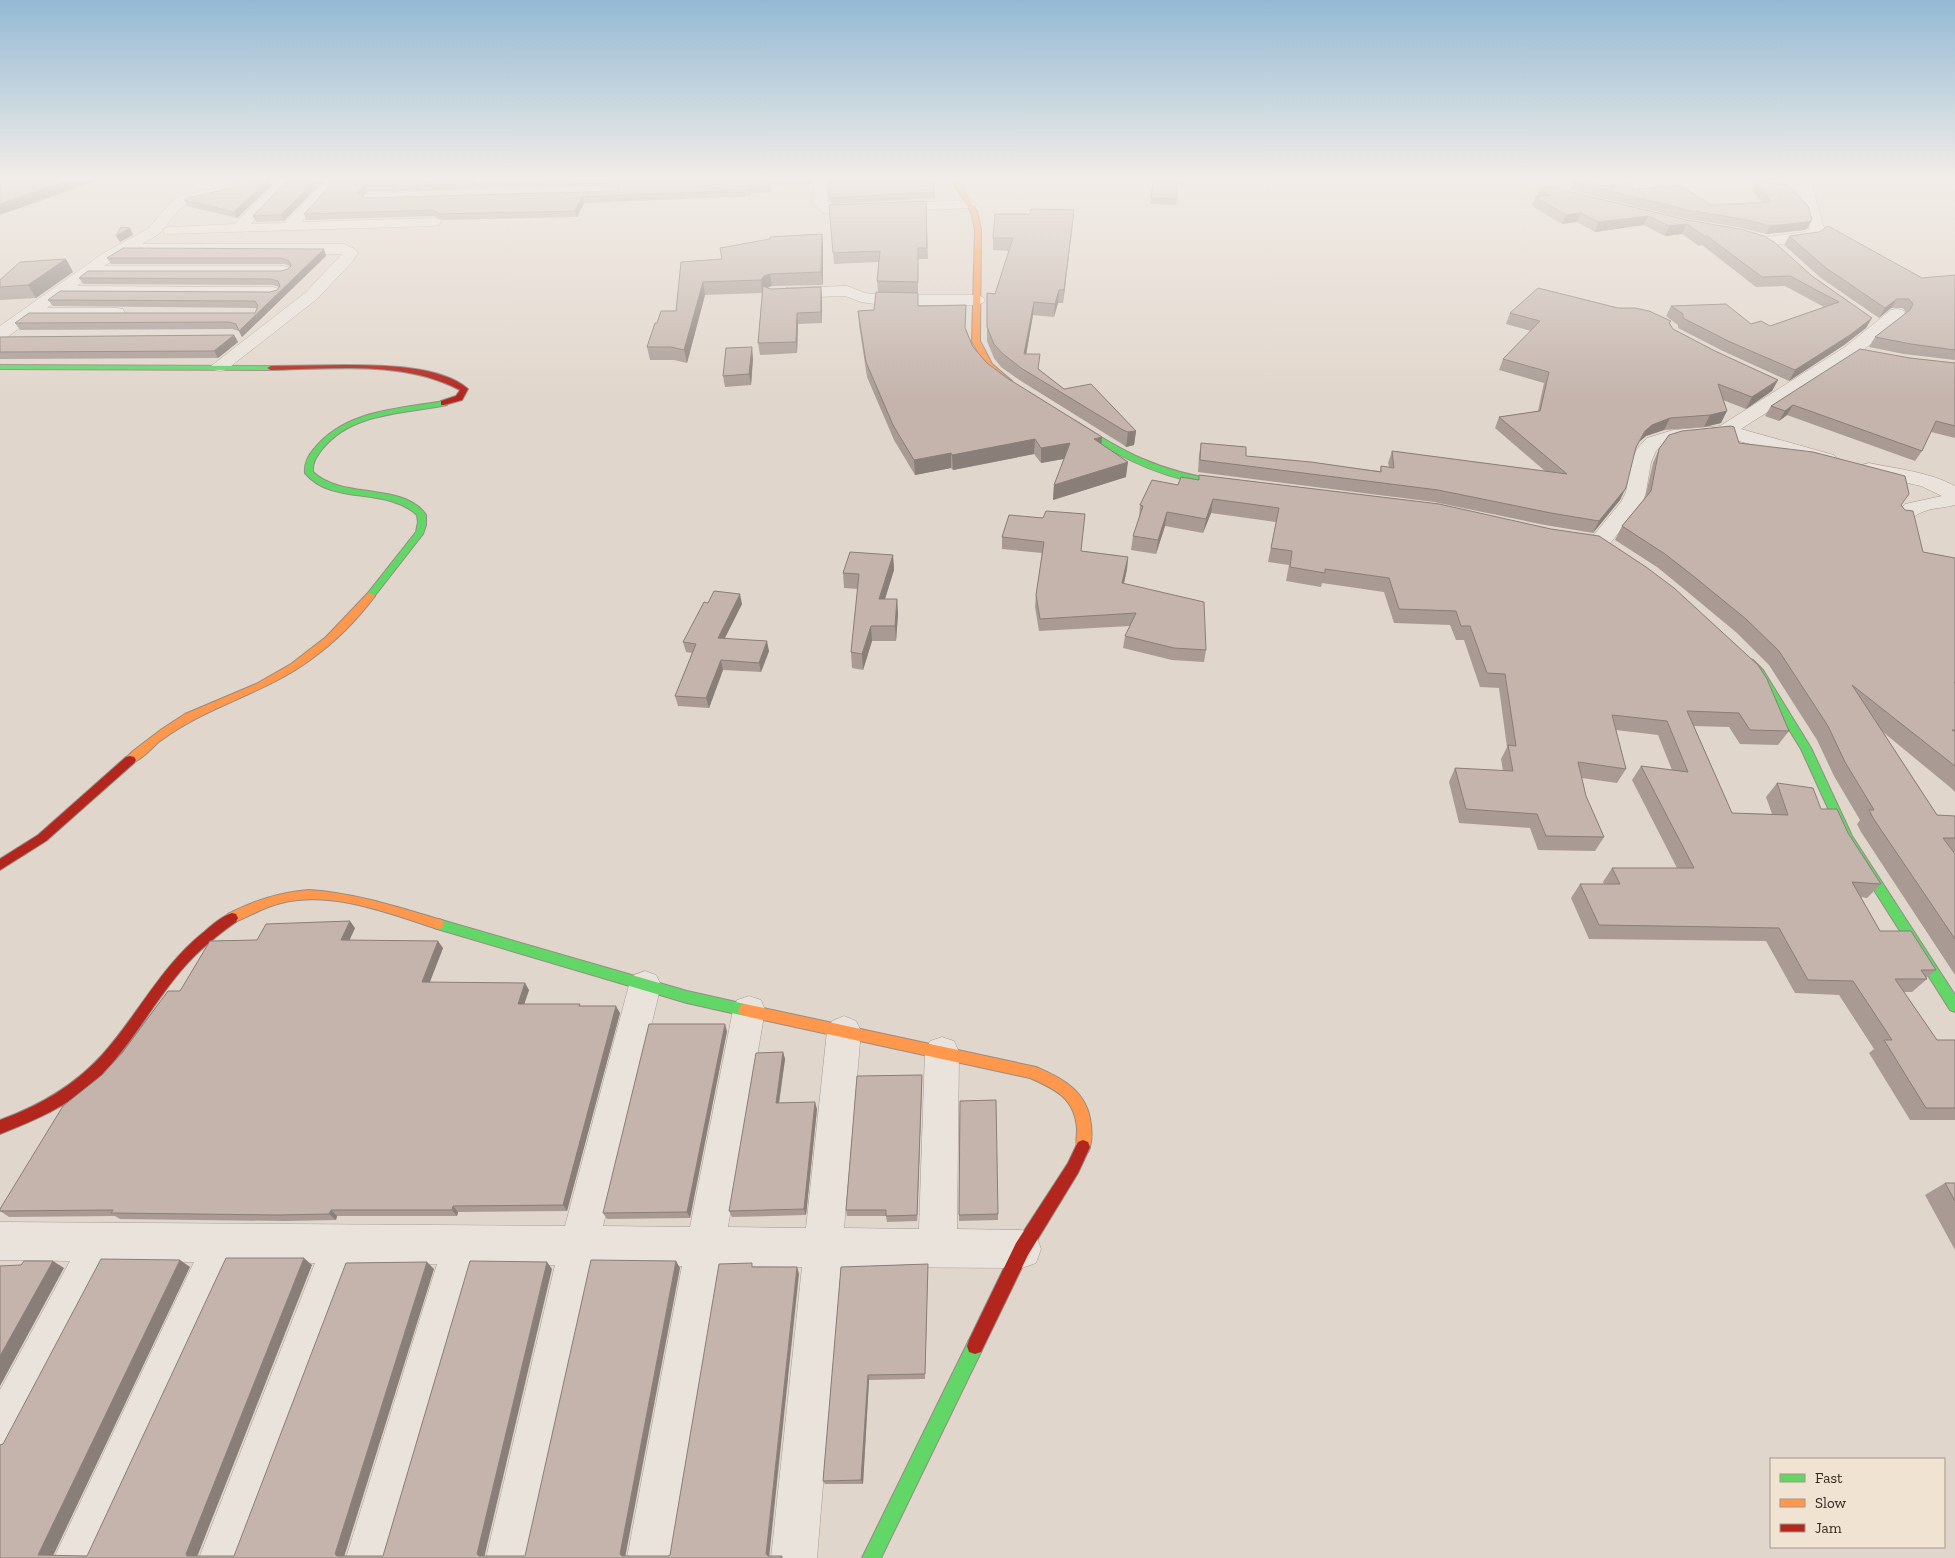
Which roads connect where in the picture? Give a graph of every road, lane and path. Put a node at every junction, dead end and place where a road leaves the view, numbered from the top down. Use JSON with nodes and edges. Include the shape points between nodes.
{"nodes":[{"id":1,"x":116,"y":252,"type":"edge"},
{"id":2,"x":349,"y":252,"type":"edge"},
{"id":3,"x":978,"y":252,"type":"edge"},
{"id":4,"x":87,"y":271,"type":"junction"},
{"id":5,"x":284,"y":271,"type":"edge"},
{"id":6,"x":60,"y":291,"type":"junction"},
{"id":7,"x":273,"y":292,"type":"edge"},
{"id":8,"x":772,"y":293,"type":"edge"},
{"id":9,"x":977,"y":300,"type":"junction"},
{"id":10,"x":29,"y":313,"type":"junction"},
{"id":11,"x":136,"y":314,"type":"edge"},
{"id":12,"x":1897,"y":314,"type":"dead end"},
{"id":13,"x":1864,"y":317,"type":"edge"},
{"id":14,"x":1880,"y":328,"type":"junction"},
{"id":15,"x":0,"y":335,"type":"edge"},
{"id":16,"x":19,"y":337,"type":"edge"},
{"id":17,"x":1851,"y":351,"type":"junction"},
{"id":18,"x":1869,"y":355,"type":"edge"},
{"id":19,"x":220,"y":366,"type":"junction"},
{"id":20,"x":0,"y":367,"type":"edge"},
{"id":21,"x":1772,"y":382,"type":"edge"},
{"id":22,"x":1790,"y":390,"type":"junction"},
{"id":23,"x":1022,"y":392,"type":"edge"},
{"id":24,"x":1064,"y":418,"type":"edge"},
{"id":25,"x":1724,"y":431,"type":"junction"},
{"id":26,"x":1233,"y":485,"type":"edge"},
{"id":27,"x":1904,"y":517,"type":"edge"},
{"id":28,"x":1599,"y":543,"type":"edge"},
{"id":29,"x":1740,"y":653,"type":"edge"},
{"id":30,"x":0,"y":864,"type":"edge"},
{"id":31,"x":645,"y":985,"type":"junction"},
{"id":32,"x":1955,"y":1006,"type":"edge"},
{"id":33,"x":749,"y":1010,"type":"junction"},
{"id":34,"x":844,"y":1031,"type":"junction"},
{"id":35,"x":942,"y":1052,"type":"junction"},
{"id":36,"x":0,"y":1127,"type":"edge"},
{"id":37,"x":0,"y":1241,"type":"edge"},
{"id":38,"x":100,"y":1242,"type":"junction"},
{"id":39,"x":223,"y":1243,"type":"junction"},
{"id":40,"x":342,"y":1243,"type":"junction"},
{"id":41,"x":462,"y":1244,"type":"junction"},
{"id":42,"x":579,"y":1245,"type":"junction"},
{"id":43,"x":705,"y":1247,"type":"junction"},
{"id":44,"x":825,"y":1247,"type":"junction"},
{"id":45,"x":938,"y":1248,"type":"junction"},
{"id":46,"x":1022,"y":1249,"type":"junction"},
{"id":47,"x":0,"y":1433,"type":"edge"},
{"id":48,"x":77,"y":1558,"type":"edge"},
{"id":49,"x":222,"y":1558,"type":"edge"},
{"id":50,"x":369,"y":1558,"type":"edge"},
{"id":51,"x":509,"y":1558,"type":"edge"},
{"id":52,"x":650,"y":1558,"type":"edge"},
{"id":53,"x":794,"y":1558,"type":"edge"},
{"id":54,"x":871,"y":1558,"type":"edge"}],
"edges":[{"from":1,"to":4,"type":"street"},
{"from":2,"to":19,"type":"street","via":[[348,258],[311,296]]},
{"from":3,"to":9,"type":"street"},
{"from":4,"to":5,"type":"street"},
{"from":4,"to":6,"type":"street"},
{"from":6,"to":7,"type":"street"},
{"from":6,"to":10,"type":"street"},
{"from":8,"to":9,"type":"street","via":[[843,291],[881,300]]},
{"from":9,"to":23,"type":"street","via":[[976,341],[984,362]]},
{"from":10,"to":11,"type":"street"},
{"from":10,"to":15,"type":"street"},
{"from":12,"to":14,"type":"street"},
{"from":13,"to":14,"type":"street"},
{"from":14,"to":17,"type":"street"},
{"from":15,"to":16,"type":"street"},
{"from":17,"to":18,"type":"street"},
{"from":17,"to":22,"type":"street"},
{"from":19,"to":20,"type":"street"},
{"from":19,"to":30,"type":"street","via":[[379,368],[441,377],[458,384],[464,389],[464,394],[452,401],[372,417],[336,430],[313,453],[307,467],[313,480],[324,486],[401,502],[415,508],[421,514],[420,532],[347,626],[327,644],[281,675],[201,711],[161,734],[31,847]]},
{"from":21,"to":22,"type":"street"},
{"from":22,"to":25,"type":"street"},
{"from":24,"to":26,"type":"street","via":[[1147,467],[1194,480]]},
{"from":25,"to":27,"type":"street","via":[[1933,484],[1955,496],[1949,501],[1912,508]]},
{"from":25,"to":28,"type":"street","via":[[1673,436],[1654,442],[1641,462],[1631,504]]},
{"from":29,"to":32,"type":"street","via":[[1759,672],[1792,723],[1847,838]]},
{"from":31,"to":33,"type":"street"},
{"from":31,"to":36,"type":"street","via":[[338,894],[292,894],[258,903],[201,940],[178,963],[93,1074],[71,1093]]},
{"from":31,"to":42,"type":"street"},
{"from":33,"to":34,"type":"street"},
{"from":33,"to":43,"type":"street"},
{"from":34,"to":35,"type":"street"},
{"from":34,"to":44,"type":"street"},
{"from":35,"to":45,"type":"street"},
{"from":35,"to":46,"type":"street","via":[[1030,1072],[1057,1082],[1076,1098],[1085,1122],[1083,1146],[1073,1168]]},
{"from":37,"to":38,"type":"street"},
{"from":38,"to":39,"type":"street"},
{"from":38,"to":47,"type":"street"},
{"from":39,"to":40,"type":"street"},
{"from":39,"to":48,"type":"street"},
{"from":40,"to":41,"type":"street"},
{"from":40,"to":49,"type":"street"},
{"from":41,"to":42,"type":"street"},
{"from":41,"to":50,"type":"street"},
{"from":42,"to":43,"type":"street"},
{"from":42,"to":51,"type":"street"},
{"from":43,"to":44,"type":"street"},
{"from":43,"to":52,"type":"street"},
{"from":44,"to":45,"type":"street"},
{"from":44,"to":53,"type":"street"},
{"from":45,"to":46,"type":"street"},
{"from":46,"to":54,"type":"street"}]}
